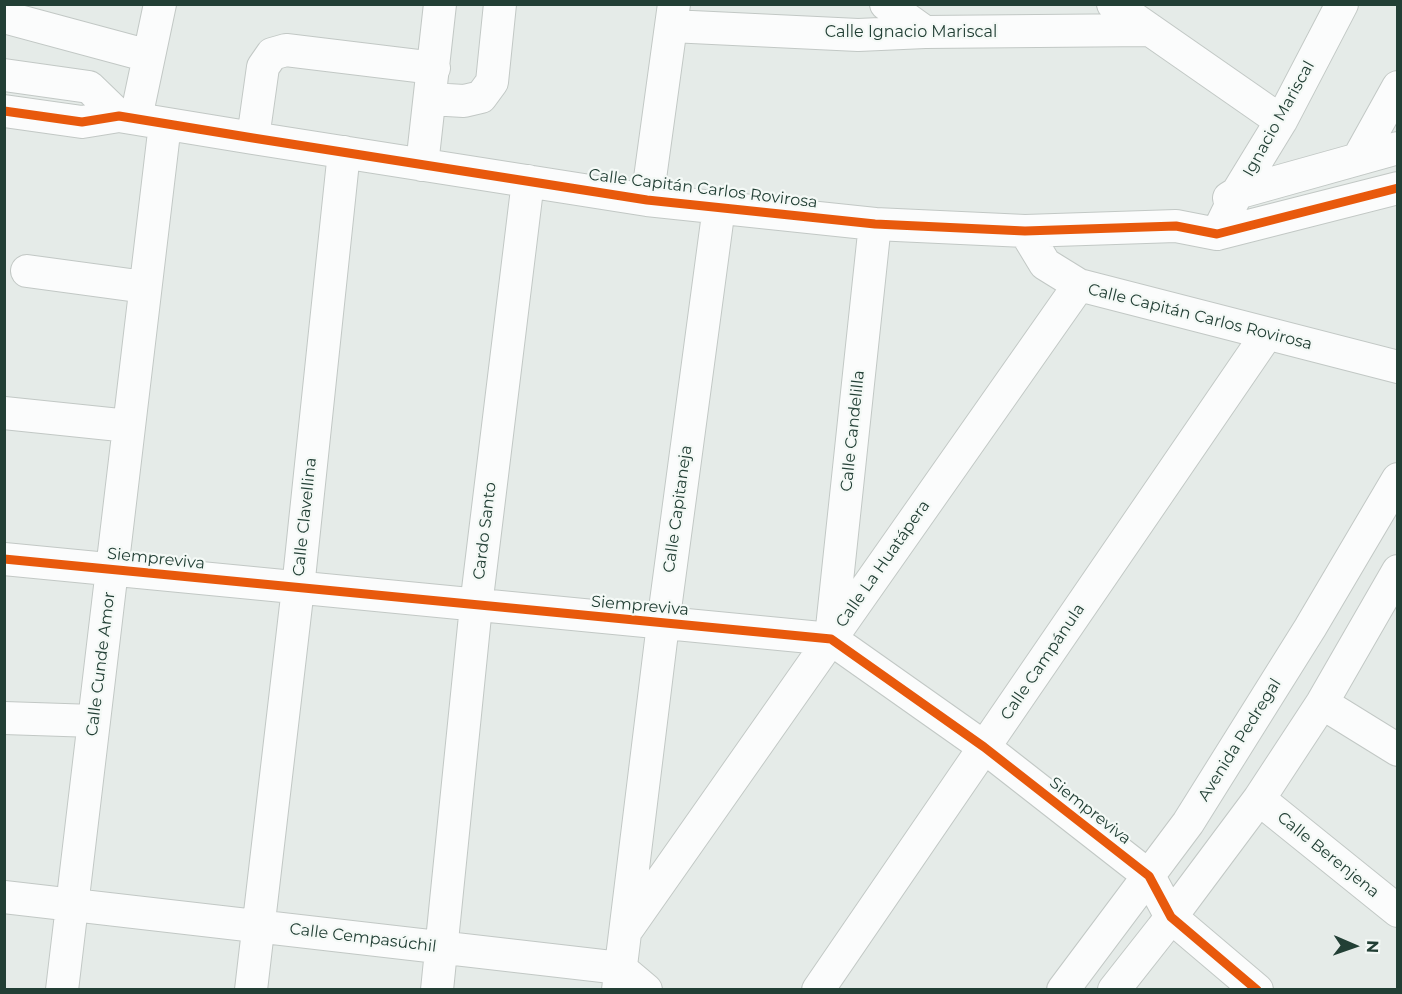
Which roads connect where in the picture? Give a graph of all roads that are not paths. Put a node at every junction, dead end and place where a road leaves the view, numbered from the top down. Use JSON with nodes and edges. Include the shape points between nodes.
{"nodes":[{"id":1,"x":160,"y":4,"type":"edge"},
{"id":2,"x":440,"y":4,"type":"edge"},
{"id":3,"x":500,"y":4,"type":"edge"},
{"id":4,"x":886,"y":4,"type":"edge"},
{"id":5,"x":1113,"y":4,"type":"edge"},
{"id":6,"x":1342,"y":4,"type":"edge"},
{"id":7,"x":673,"y":15,"type":"edge"},
{"id":8,"x":4,"y":17,"type":"edge"},
{"id":9,"x":1150,"y":30,"type":"junction"},
{"id":10,"x":925,"y":32,"type":"junction"},
{"id":11,"x":149,"y":56,"type":"junction"},
{"id":12,"x":434,"y":68,"type":"junction"},
{"id":13,"x":4,"y":75,"type":"edge"},
{"id":14,"x":1398,"y":87,"type":"edge"},
{"id":15,"x":430,"y":99,"type":"junction"},
{"id":16,"x":4,"y":111,"type":"edge"},
{"id":17,"x":140,"y":119,"type":"junction"},
{"id":18,"x":1281,"y":121,"type":"junction"},
{"id":19,"x":253,"y":138,"type":"junction"},
{"id":20,"x":1398,"y":148,"type":"edge"},
{"id":21,"x":344,"y":152,"type":"junction"},
{"id":22,"x":1358,"y":159,"type":"junction"},
{"id":23,"x":422,"y":165,"type":"junction"},
{"id":24,"x":528,"y":181,"type":"junction"},
{"id":25,"x":1398,"y":188,"type":"edge"},
{"id":26,"x":1238,"y":193,"type":"junction"},
{"id":27,"x":647,"y":200,"type":"junction"},
{"id":28,"x":719,"y":207,"type":"junction"},
{"id":29,"x":875,"y":224,"type":"junction"},
{"id":30,"x":1176,"y":226,"type":"junction"},
{"id":31,"x":1025,"y":231,"type":"junction"},
{"id":32,"x":1217,"y":234,"type":"junction"},
{"id":33,"x":27,"y":271,"type":"dead end"},
{"id":34,"x":1079,"y":285,"type":"junction"},
{"id":35,"x":145,"y":287,"type":"junction"},
{"id":36,"x":1267,"y":334,"type":"junction"},
{"id":37,"x":1398,"y":368,"type":"edge"},
{"id":38,"x":4,"y":413,"type":"edge"},
{"id":39,"x":129,"y":426,"type":"junction"},
{"id":40,"x":1398,"y":478,"type":"edge"},
{"id":41,"x":4,"y":559,"type":"edge"},
{"id":42,"x":112,"y":569,"type":"junction"},
{"id":43,"x":1398,"y":571,"type":"edge"},
{"id":44,"x":298,"y":588,"type":"junction"},
{"id":45,"x":476,"y":606,"type":"junction"},
{"id":46,"x":663,"y":624,"type":"junction"},
{"id":47,"x":831,"y":639,"type":"junction"},
{"id":48,"x":1322,"y":703,"type":"junction"},
{"id":49,"x":4,"y":718,"type":"edge"},
{"id":50,"x":94,"y":721,"type":"junction"},
{"id":51,"x":984,"y":747,"type":"junction"},
{"id":52,"x":1398,"y":750,"type":"edge"},
{"id":53,"x":1259,"y":799,"type":"junction"},
{"id":54,"x":1149,"y":876,"type":"junction"},
{"id":55,"x":4,"y":897,"type":"edge"},
{"id":56,"x":72,"y":905,"type":"junction"},
{"id":57,"x":1398,"y":910,"type":"edge"},
{"id":58,"x":1171,"y":917,"type":"junction"},
{"id":59,"x":258,"y":927,"type":"junction"},
{"id":60,"x":626,"y":931,"type":"junction"},
{"id":61,"x":440,"y":947,"type":"junction"},
{"id":62,"x":619,"y":979,"type":"edge"},
{"id":63,"x":62,"y":990,"type":"edge"},
{"id":64,"x":251,"y":990,"type":"edge"},
{"id":65,"x":437,"y":990,"type":"edge"},
{"id":66,"x":646,"y":990,"type":"edge"},
{"id":67,"x":818,"y":990,"type":"edge"},
{"id":68,"x":1063,"y":990,"type":"edge"},
{"id":69,"x":1114,"y":990,"type":"edge"},
{"id":70,"x":1257,"y":990,"type":"edge"}],
"edges":[{"from":1,"to":11,"type":"street","name":"Calle Cunde Amor"},
{"from":2,"to":12,"type":"street"},
{"from":3,"to":15,"type":"street","via":[[492,82],[481,97],[464,101]]},
{"from":4,"to":10,"type":"street"},
{"from":5,"to":9,"type":"street"},
{"from":6,"to":18,"type":"street","name":"Ignacio Mariscal"},
{"from":7,"to":10,"type":"street","name":"Calle Ignacio Mariscal","via":[[858,35]]},
{"from":7,"to":27,"type":"street"},
{"from":8,"to":11,"type":"street"},
{"from":9,"to":10,"type":"street","name":"Calle Ignacio Mariscal"},
{"from":9,"to":18,"type":"street"},
{"from":11,"to":17,"type":"street","name":"Calle Cunde Amor"},
{"from":12,"to":15,"type":"street"},
{"from":12,"to":19,"type":"street","via":[[286,50],[272,54],[263,67]]},
{"from":13,"to":17,"type":"street","via":[[89,87]]},
{"from":14,"to":22,"type":"street"},
{"from":15,"to":23,"type":"street"},
{"from":16,"to":17,"type":"street","name":"Calle Capitán Carlos Rovirosa","via":[[82,122]]},
{"from":17,"to":19,"type":"street","name":"Calle Capitán Carlos Rovirosa"},
{"from":17,"to":35,"type":"street","name":"Calle Cunde Amor"},
{"from":18,"to":26,"type":"street","name":"Ignacio Mariscal"},
{"from":19,"to":21,"type":"street","name":"Calle Capitán Carlos Rovirosa"},
{"from":20,"to":22,"type":"street","name":"Calle Capitán Carlos Rovirosa"},
{"from":21,"to":23,"type":"street","name":"Calle Capitán Carlos Rovirosa"},
{"from":21,"to":44,"type":"street","name":"Calle Clavellina"},
{"from":22,"to":26,"type":"street","name":"Calle Capitán Carlos Rovirosa"},
{"from":23,"to":24,"type":"street","name":"Calle Capitán Carlos Rovirosa"},
{"from":24,"to":27,"type":"street","name":"Calle Capitán Carlos Rovirosa"},
{"from":24,"to":45,"type":"street","name":"Cardo Santo"},
{"from":25,"to":32,"type":"street","name":"Calle Capitán Carlos Rovirosa"},
{"from":26,"to":30,"type":"street","name":"Calle Capitán Carlos Rovirosa"},
{"from":26,"to":32,"type":"street","name":"Ignacio Mariscal"},
{"from":27,"to":28,"type":"street","name":"Calle Capitán Carlos Rovirosa"},
{"from":28,"to":29,"type":"street","name":"Calle Capitán Carlos Rovirosa"},
{"from":28,"to":46,"type":"street","name":"Calle Capitaneja"},
{"from":29,"to":31,"type":"street","name":"Calle Capitán Carlos Rovirosa"},
{"from":29,"to":47,"type":"street","name":"Calle Candelilla"},
{"from":30,"to":31,"type":"street","name":"Calle Capitán Carlos Rovirosa"},
{"from":30,"to":32,"type":"street","name":"Calle Capitán Carlos Rovirosa"},
{"from":31,"to":34,"type":"street","name":"Calle Capitán Carlos Rovirosa","via":[[1045,264]]},
{"from":33,"to":35,"type":"street"},
{"from":34,"to":36,"type":"street","name":"Calle Capitán Carlos Rovirosa"},
{"from":34,"to":47,"type":"street","name":"Calle La Huatápera"},
{"from":35,"to":39,"type":"street","name":"Calle Cunde Amor"},
{"from":36,"to":37,"type":"street","name":"Calle Capitán Carlos Rovirosa"},
{"from":36,"to":51,"type":"street","name":"Calle Campánula"},
{"from":38,"to":39,"type":"street"},
{"from":39,"to":42,"type":"street","name":"Calle Cunde Amor"},
{"from":40,"to":54,"type":"street","name":"Avenida Pedregal","via":[[1310,628],[1188,823]]},
{"from":41,"to":42,"type":"street","name":"Siempreviva"},
{"from":42,"to":44,"type":"street","name":"Siempreviva"},
{"from":42,"to":50,"type":"street","name":"Calle Cunde Amor"},
{"from":43,"to":48,"type":"street"},
{"from":44,"to":45,"type":"street","name":"Siempreviva"},
{"from":44,"to":59,"type":"street","name":"Calle Clavellina"},
{"from":45,"to":46,"type":"street","name":"Siempreviva"},
{"from":45,"to":61,"type":"street","name":"Cardo Santo"},
{"from":46,"to":47,"type":"street","name":"Siempreviva"},
{"from":46,"to":60,"type":"street","name":"Calle Capitaneja"},
{"from":47,"to":51,"type":"street","name":"Siempreviva"},
{"from":47,"to":60,"type":"street","name":"Calle La Huatápera"},
{"from":48,"to":52,"type":"street"},
{"from":48,"to":53,"type":"street"},
{"from":49,"to":50,"type":"street"},
{"from":50,"to":56,"type":"street","name":"Calle Cunde Amor"},
{"from":51,"to":54,"type":"street","name":"Siempreviva"},
{"from":51,"to":67,"type":"street","name":"Calle Campánula"},
{"from":53,"to":57,"type":"street","name":"Calle Berenjena"},
{"from":53,"to":58,"type":"street"},
{"from":54,"to":58,"type":"street","name":"Siempreviva"},
{"from":54,"to":68,"type":"street","name":"Avenida Pedregal"},
{"from":55,"to":56,"type":"street","name":"Calle Cempasúchil"},
{"from":56,"to":59,"type":"street","name":"Calle Cempasúchil"},
{"from":56,"to":63,"type":"street","name":"Calle Cunde Amor"},
{"from":58,"to":69,"type":"street"},
{"from":58,"to":70,"type":"street"},
{"from":59,"to":61,"type":"street","name":"Calle Cempasúchil"},
{"from":59,"to":64,"type":"street","name":"Calle Clavellina"},
{"from":60,"to":62,"type":"street","name":"Calle Capitaneja"},
{"from":61,"to":62,"type":"street","name":"Calle Cempasúchil"},
{"from":61,"to":65,"type":"street","name":"Cardo Santo"},
{"from":62,"to":66,"type":"street"}]}
